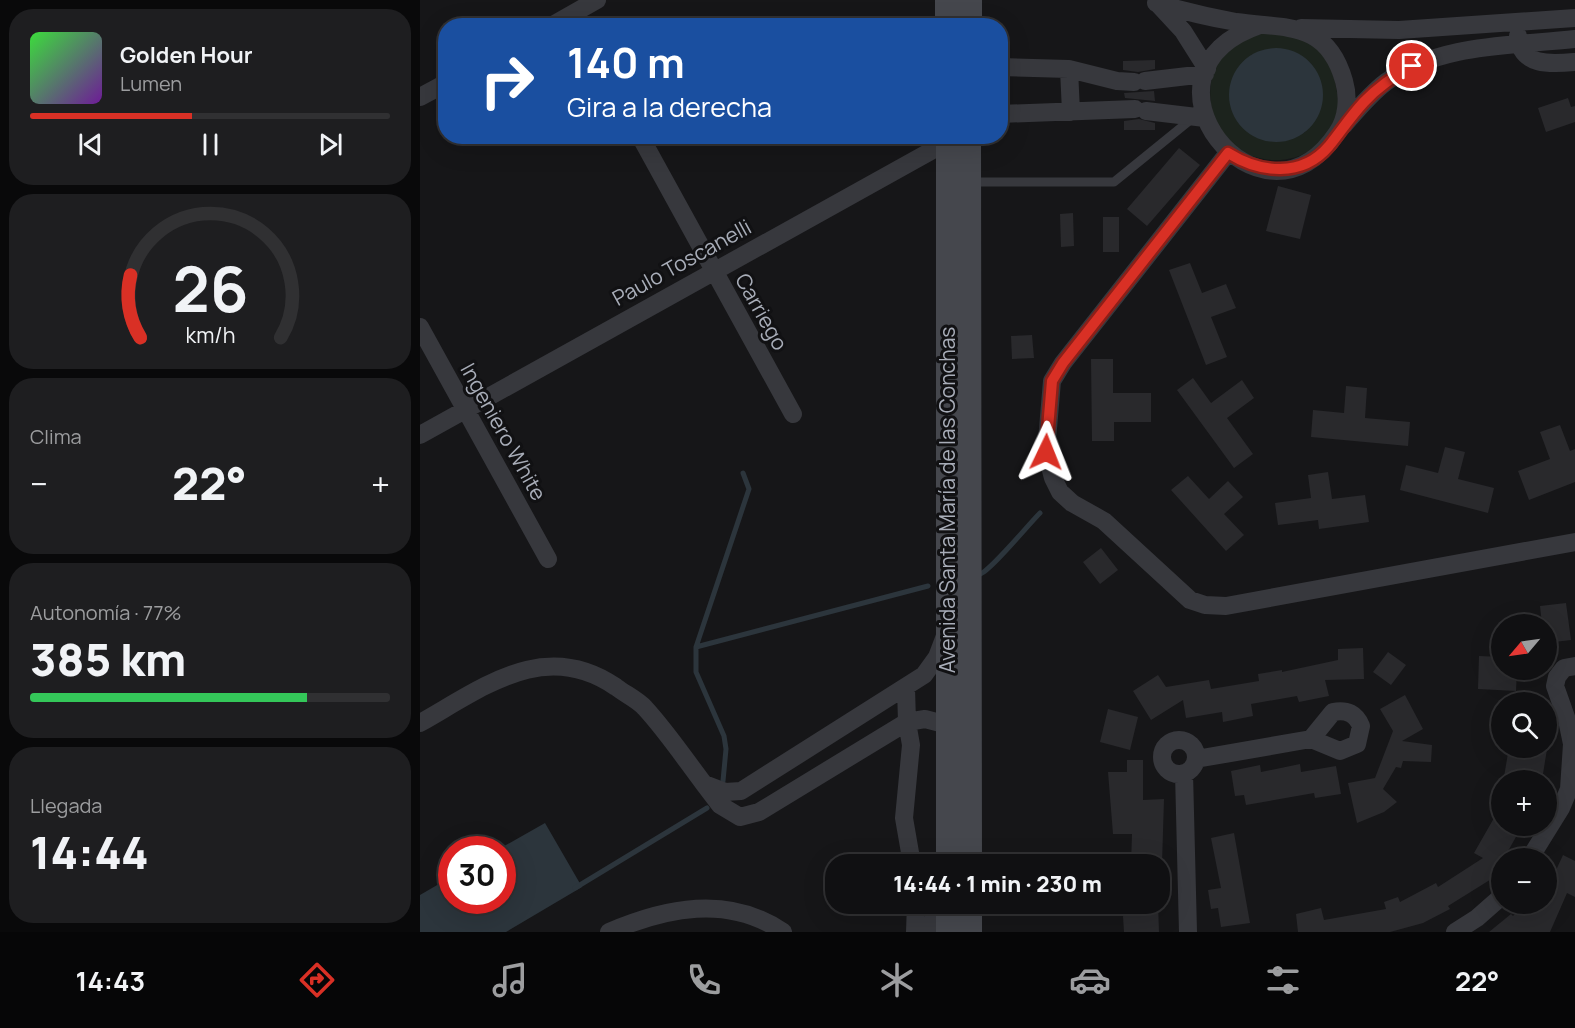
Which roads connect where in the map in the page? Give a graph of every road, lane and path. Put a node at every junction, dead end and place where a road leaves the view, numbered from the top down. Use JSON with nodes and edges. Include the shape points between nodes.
{"nodes":[{"id":1,"x":597,"y":0,"type":"edge"},
{"id":2,"x":938,"y":0,"type":"edge"},
{"id":3,"x":948,"y":0,"type":"edge"},
{"id":4,"x":969,"y":0,"type":"edge"},
{"id":5,"x":1155,"y":2,"type":"edge"},
{"id":6,"x":574,"y":13,"type":"edge"},
{"id":7,"x":938,"y":18,"type":"edge"},
{"id":8,"x":948,"y":18,"type":"edge"},
{"id":9,"x":969,"y":18,"type":"edge"},
{"id":10,"x":1575,"y":18,"type":"edge"},
{"id":11,"x":1517,"y":22,"type":"junction"},
{"id":12,"x":1260,"y":25,"type":"junction"},
{"id":13,"x":1297,"y":28,"type":"junction"},
{"id":14,"x":1575,"y":39,"type":"edge"},
{"id":15,"x":1519,"y":45,"type":"junction"},
{"id":16,"x":1575,"y":62,"type":"edge"},
{"id":17,"x":1008,"y":67,"type":"edge"},
{"id":18,"x":1070,"y":69,"type":"junction"},
{"id":19,"x":1206,"y":72,"type":"junction"},
{"id":20,"x":1132,"y":81,"type":"junction"},
{"id":21,"x":438,"y":88,"type":"edge"},
{"id":22,"x":420,"y":98,"type":"edge"},
{"id":23,"x":1132,"y":110,"type":"junction"},
{"id":24,"x":1071,"y":112,"type":"junction"},
{"id":25,"x":1008,"y":114,"type":"edge"},
{"id":26,"x":1199,"y":118,"type":"junction"},
{"id":27,"x":1341,"y":128,"type":"junction"},
{"id":28,"x":644,"y":144,"type":"edge"},
{"id":29,"x":948,"y":144,"type":"edge"},
{"id":30,"x":959,"y":144,"type":"edge"},
{"id":31,"x":960,"y":144,"type":"edge"},
{"id":32,"x":1228,"y":153,"type":"junction"},
{"id":33,"x":968,"y":182,"type":"junction"},
{"id":34,"x":712,"y":271,"type":"junction"},
{"id":35,"x":420,"y":327,"type":"edge"},
{"id":36,"x":464,"y":410,"type":"junction"},
{"id":37,"x":793,"y":414,"type":"dead end"},
{"id":38,"x":420,"y":435,"type":"edge"},
{"id":39,"x":1575,"y":542,"type":"edge"},
{"id":40,"x":548,"y":559,"type":"dead end"},
{"id":41,"x":948,"y":627,"type":"junction"},
{"id":42,"x":1575,"y":666,"type":"edge"},
{"id":43,"x":906,"y":688,"type":"junction"},
{"id":44,"x":907,"y":722,"type":"junction"},
{"id":45,"x":420,"y":723,"type":"edge"},
{"id":46,"x":948,"y":725,"type":"junction"},
{"id":47,"x":1311,"y":739,"type":"dead end"},
{"id":48,"x":704,"y":784,"type":"junction"},
{"id":49,"x":1572,"y":786,"type":"edge"},
{"id":50,"x":1536,"y":848,"type":"edge"},
{"id":51,"x":910,"y":854,"type":"edge"},
{"id":52,"x":949,"y":854,"type":"edge"},
{"id":53,"x":969,"y":854,"type":"edge"},
{"id":54,"x":1491,"y":905,"type":"edge"},
{"id":55,"x":916,"y":914,"type":"edge"},
{"id":56,"x":935,"y":914,"type":"edge"},
{"id":57,"x":949,"y":914,"type":"edge"},
{"id":58,"x":969,"y":914,"type":"edge"},
{"id":59,"x":609,"y":932,"type":"edge"},
{"id":60,"x":783,"y":932,"type":"edge"},
{"id":61,"x":915,"y":932,"type":"edge"},
{"id":62,"x":928,"y":932,"type":"edge"},
{"id":63,"x":949,"y":932,"type":"edge"},
{"id":64,"x":969,"y":932,"type":"edge"},
{"id":65,"x":1188,"y":932,"type":"edge"},
{"id":66,"x":1455,"y":932,"type":"edge"}],
"edges":[{"from":1,"to":6,"type":"street"},
{"from":2,"to":7,"type":"lane"},
{"from":3,"to":8,"type":"main road"},
{"from":4,"to":9,"type":"main road"},
{"from":5,"to":12,"type":"street","via":[[1192,14]]},
{"from":5,"to":19,"type":"street","via":[[1183,31]]},
{"from":10,"to":11,"type":"street"},
{"from":11,"to":13,"type":"street","via":[[1399,30]]},
{"from":11,"to":15,"type":"street"},
{"from":12,"to":13,"type":"street"},
{"from":12,"to":19,"type":"street","via":[[1228,41]]},
{"from":13,"to":27,"type":"street","via":[[1323,44],[1341,68],[1347,88]]},
{"from":14,"to":15,"type":"street"},
{"from":15,"to":16,"type":"street","via":[[1530,59],[1545,64]]},
{"from":15,"to":27,"type":"street","via":[[1455,52],[1412,66],[1383,84]]},
{"from":17,"to":18,"type":"street"},
{"from":18,"to":20,"type":"street"},
{"from":18,"to":24,"type":"street"},
{"from":19,"to":20,"type":"street"},
{"from":19,"to":26,"type":"street"},
{"from":20,"to":23,"type":"street"},
{"from":21,"to":22,"type":"street"},
{"from":23,"to":24,"type":"street"},
{"from":23,"to":26,"type":"street"},
{"from":24,"to":25,"type":"street"},
{"from":26,"to":32,"type":"street"},
{"from":26,"to":33,"type":"lane","via":[[1114,182]]},
{"from":27,"to":32,"type":"street","via":[[1328,147],[1311,160],[1290,168],[1268,170],[1247,165]]},
{"from":28,"to":34,"type":"street","name":"Carriego"},
{"from":29,"to":34,"type":"street","name":"Paulo Toscanelli"},
{"from":30,"to":41,"type":"main road","name":"Avenida Santa María de las Conchas"},
{"from":31,"to":33,"type":"main road","name":"Avenida Santa María de las Conchas"},
{"from":32,"to":39,"type":"street","via":[[1052,381],[1046,452],[1060,492],[1104,521],[1190,600],[1205,605],[1226,606]]},
{"from":33,"to":53,"type":"main road","name":"Avenida Santa María de las Conchas"},
{"from":34,"to":36,"type":"street","name":"Paulo Toscanelli"},
{"from":34,"to":37,"type":"street","name":"Carriego"},
{"from":35,"to":36,"type":"street","name":"Ingeniero White"},
{"from":36,"to":38,"type":"street","name":"Paulo Toscanelli"},
{"from":36,"to":40,"type":"street","name":"Ingeniero White"},
{"from":41,"to":43,"type":"street","via":[[924,675]]},
{"from":41,"to":46,"type":"main road","name":"Avenida Santa María de las Conchas"},
{"from":42,"to":49,"type":"street","via":[[1564,668],[1555,686],[1572,744]]},
{"from":43,"to":44,"type":"street"},
{"from":43,"to":48,"type":"street","via":[[741,791],[725,792]]},
{"from":44,"to":46,"type":"street","via":[[925,719]]},
{"from":44,"to":48,"type":"street","via":[[759,812],[740,817],[720,805]]},
{"from":44,"to":51,"type":"street","via":[[911,745],[904,818]]},
{"from":45,"to":48,"type":"street","via":[[512,674],[530,668],[567,665],[596,673],[644,707]]},
{"from":46,"to":52,"type":"main road","name":"Avenida Santa María de las Conchas"},
{"from":47,"to":65,"type":"street","via":[[1190,766]]},
{"from":49,"to":50,"type":"street"},
{"from":54,"to":66,"type":"street"},
{"from":55,"to":61,"type":"street"},
{"from":56,"to":62,"type":"street"},
{"from":57,"to":63,"type":"main road"},
{"from":58,"to":64,"type":"main road"},
{"from":59,"to":60,"type":"street","via":[[659,914],[699,908],[737,912]]}]}
